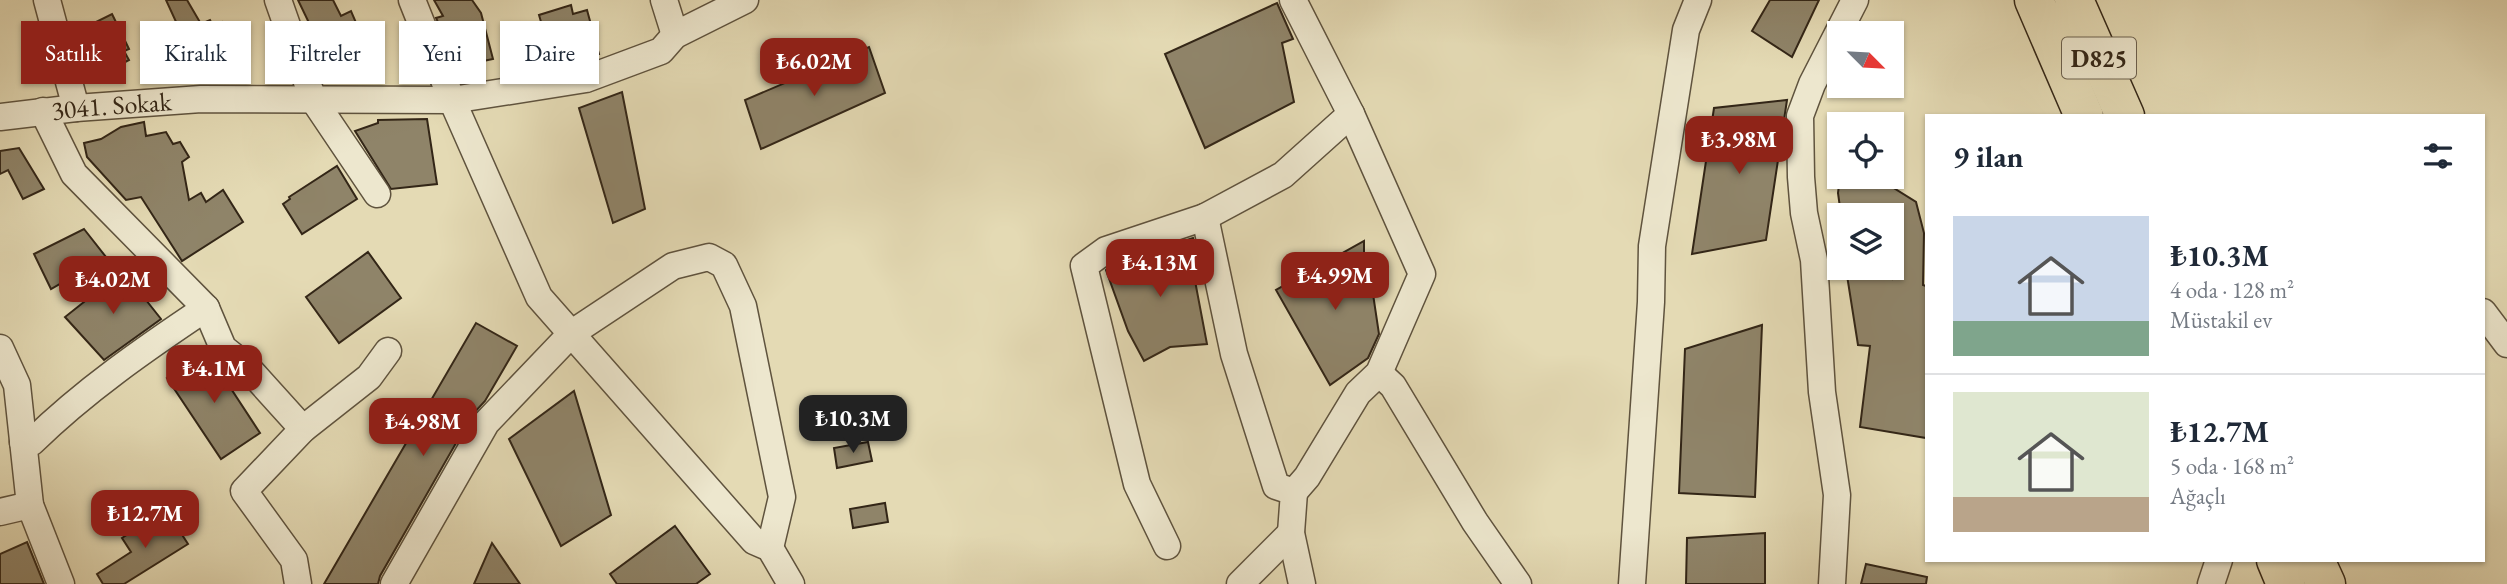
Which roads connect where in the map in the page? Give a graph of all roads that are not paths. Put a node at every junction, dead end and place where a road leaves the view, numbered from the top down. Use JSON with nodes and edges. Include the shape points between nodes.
{"nodes":[{"id":1,"x":47,"y":0,"type":"edge"},
{"id":2,"x":278,"y":0,"type":"edge"},
{"id":3,"x":412,"y":0,"type":"edge"},
{"id":4,"x":664,"y":0,"type":"edge"},
{"id":5,"x":745,"y":0,"type":"edge"},
{"id":6,"x":1293,"y":0,"type":"edge"},
{"id":7,"x":1698,"y":0,"type":"edge"},
{"id":8,"x":1855,"y":0,"type":"edge"},
{"id":9,"x":2034,"y":0,"type":"edge"},
{"id":10,"x":2074,"y":0,"type":"edge"},
{"id":11,"x":675,"y":34,"type":"junction"},
{"id":12,"x":313,"y":99,"type":"junction"},
{"id":13,"x":452,"y":100,"type":"junction"},
{"id":14,"x":76,"y":108,"type":"junction"},
{"id":15,"x":43,"y":111,"type":"junction"},
{"id":16,"x":1351,"y":114,"type":"junction"},
{"id":17,"x":2083,"y":114,"type":"edge"},
{"id":18,"x":2124,"y":114,"type":"edge"},
{"id":19,"x":0,"y":117,"type":"edge"},
{"id":20,"x":377,"y":194,"type":"dead end"},
{"id":21,"x":1205,"y":217,"type":"junction"},
{"id":22,"x":206,"y":308,"type":"junction"},
{"id":23,"x":2485,"y":315,"type":"edge"},
{"id":24,"x":572,"y":333,"type":"junction"},
{"id":25,"x":2507,"y":344,"type":"edge"},
{"id":26,"x":0,"y":348,"type":"edge"},
{"id":27,"x":388,"y":351,"type":"dead end"},
{"id":28,"x":1379,"y":373,"type":"junction"},
{"id":29,"x":303,"y":429,"type":"junction"},
{"id":30,"x":23,"y":443,"type":"junction"},
{"id":31,"x":1294,"y":492,"type":"junction"},
{"id":32,"x":30,"y":505,"type":"junction"},
{"id":33,"x":0,"y":512,"type":"edge"},
{"id":34,"x":1292,"y":533,"type":"junction"},
{"id":35,"x":1167,"y":546,"type":"dead end"},
{"id":36,"x":770,"y":548,"type":"junction"},
{"id":37,"x":2218,"y":562,"type":"edge"},
{"id":38,"x":2277,"y":562,"type":"edge"},
{"id":39,"x":2316,"y":562,"type":"edge"},
{"id":40,"x":61,"y":584,"type":"edge"},
{"id":41,"x":298,"y":584,"type":"edge"},
{"id":42,"x":394,"y":584,"type":"edge"},
{"id":43,"x":791,"y":584,"type":"edge"},
{"id":44,"x":1240,"y":584,"type":"edge"},
{"id":45,"x":1302,"y":584,"type":"edge"},
{"id":46,"x":1518,"y":584,"type":"edge"},
{"id":47,"x":1632,"y":584,"type":"edge"},
{"id":48,"x":1832,"y":584,"type":"edge"},
{"id":49,"x":2211,"y":584,"type":"edge"},
{"id":50,"x":2286,"y":584,"type":"edge"},
{"id":51,"x":2326,"y":584,"type":"edge"}],
"edges":[{"from":1,"to":14,"type":"street"},
{"from":2,"to":12,"type":"street"},
{"from":3,"to":13,"type":"street"},
{"from":4,"to":11,"type":"street"},
{"from":5,"to":11,"type":"street","name":"3041. Sokak"},
{"from":6,"to":16,"type":"street"},
{"from":7,"to":47,"type":"street","via":[[1686,30],[1652,246]]},
{"from":8,"to":48,"type":"street","via":[[1800,116],[1804,213],[1814,260],[1822,392],[1837,495]]},
{"from":9,"to":17,"type":"highway","number":"D825"},
{"from":10,"to":18,"type":"highway","number":"D825"},
{"from":11,"to":13,"type":"street","name":"3041. Sokak","via":[[661,51],[586,79]]},
{"from":12,"to":13,"type":"street","name":"3041. Sokak"},
{"from":12,"to":14,"type":"street","name":"3041. Sokak","via":[[201,99]]},
{"from":12,"to":20,"type":"street"},
{"from":13,"to":24,"type":"street","via":[[539,297]]},
{"from":14,"to":15,"type":"street","name":"3041. Sokak"},
{"from":15,"to":19,"type":"street","name":"3041. Sokak"},
{"from":15,"to":22,"type":"street","via":[[74,174]]},
{"from":16,"to":21,"type":"street","via":[[1283,175]]},
{"from":16,"to":28,"type":"street","via":[[1422,274]]},
{"from":21,"to":31,"type":"street","via":[[1234,354],[1276,486]]},
{"from":21,"to":35,"type":"street","via":[[1105,250],[1084,266],[1138,484]]},
{"from":22,"to":29,"type":"street","via":[[223,348],[247,367]]},
{"from":22,"to":30,"type":"street","via":[[32,442]]},
{"from":23,"to":25,"type":"street"},
{"from":24,"to":36,"type":"street","via":[[754,541]]},
{"from":24,"to":36,"type":"street","via":[[673,266],[709,257],[724,265],[744,306],[782,497]]},
{"from":24,"to":42,"type":"street","via":[[485,423]]},
{"from":26,"to":30,"type":"street","via":[[17,385]]},
{"from":27,"to":29,"type":"street","via":[[369,377]]},
{"from":28,"to":31,"type":"street","via":[[1358,393]]},
{"from":28,"to":46,"type":"street","via":[[1393,386]]},
{"from":29,"to":41,"type":"street","via":[[244,491],[294,560]]},
{"from":30,"to":32,"type":"street"},
{"from":31,"to":34,"type":"street"},
{"from":32,"to":33,"type":"street"},
{"from":32,"to":40,"type":"street"},
{"from":34,"to":44,"type":"street"},
{"from":34,"to":45,"type":"street"},
{"from":36,"to":43,"type":"street"},
{"from":37,"to":49,"type":"street"},
{"from":38,"to":50,"type":"highway"},
{"from":39,"to":51,"type":"highway"}]}
